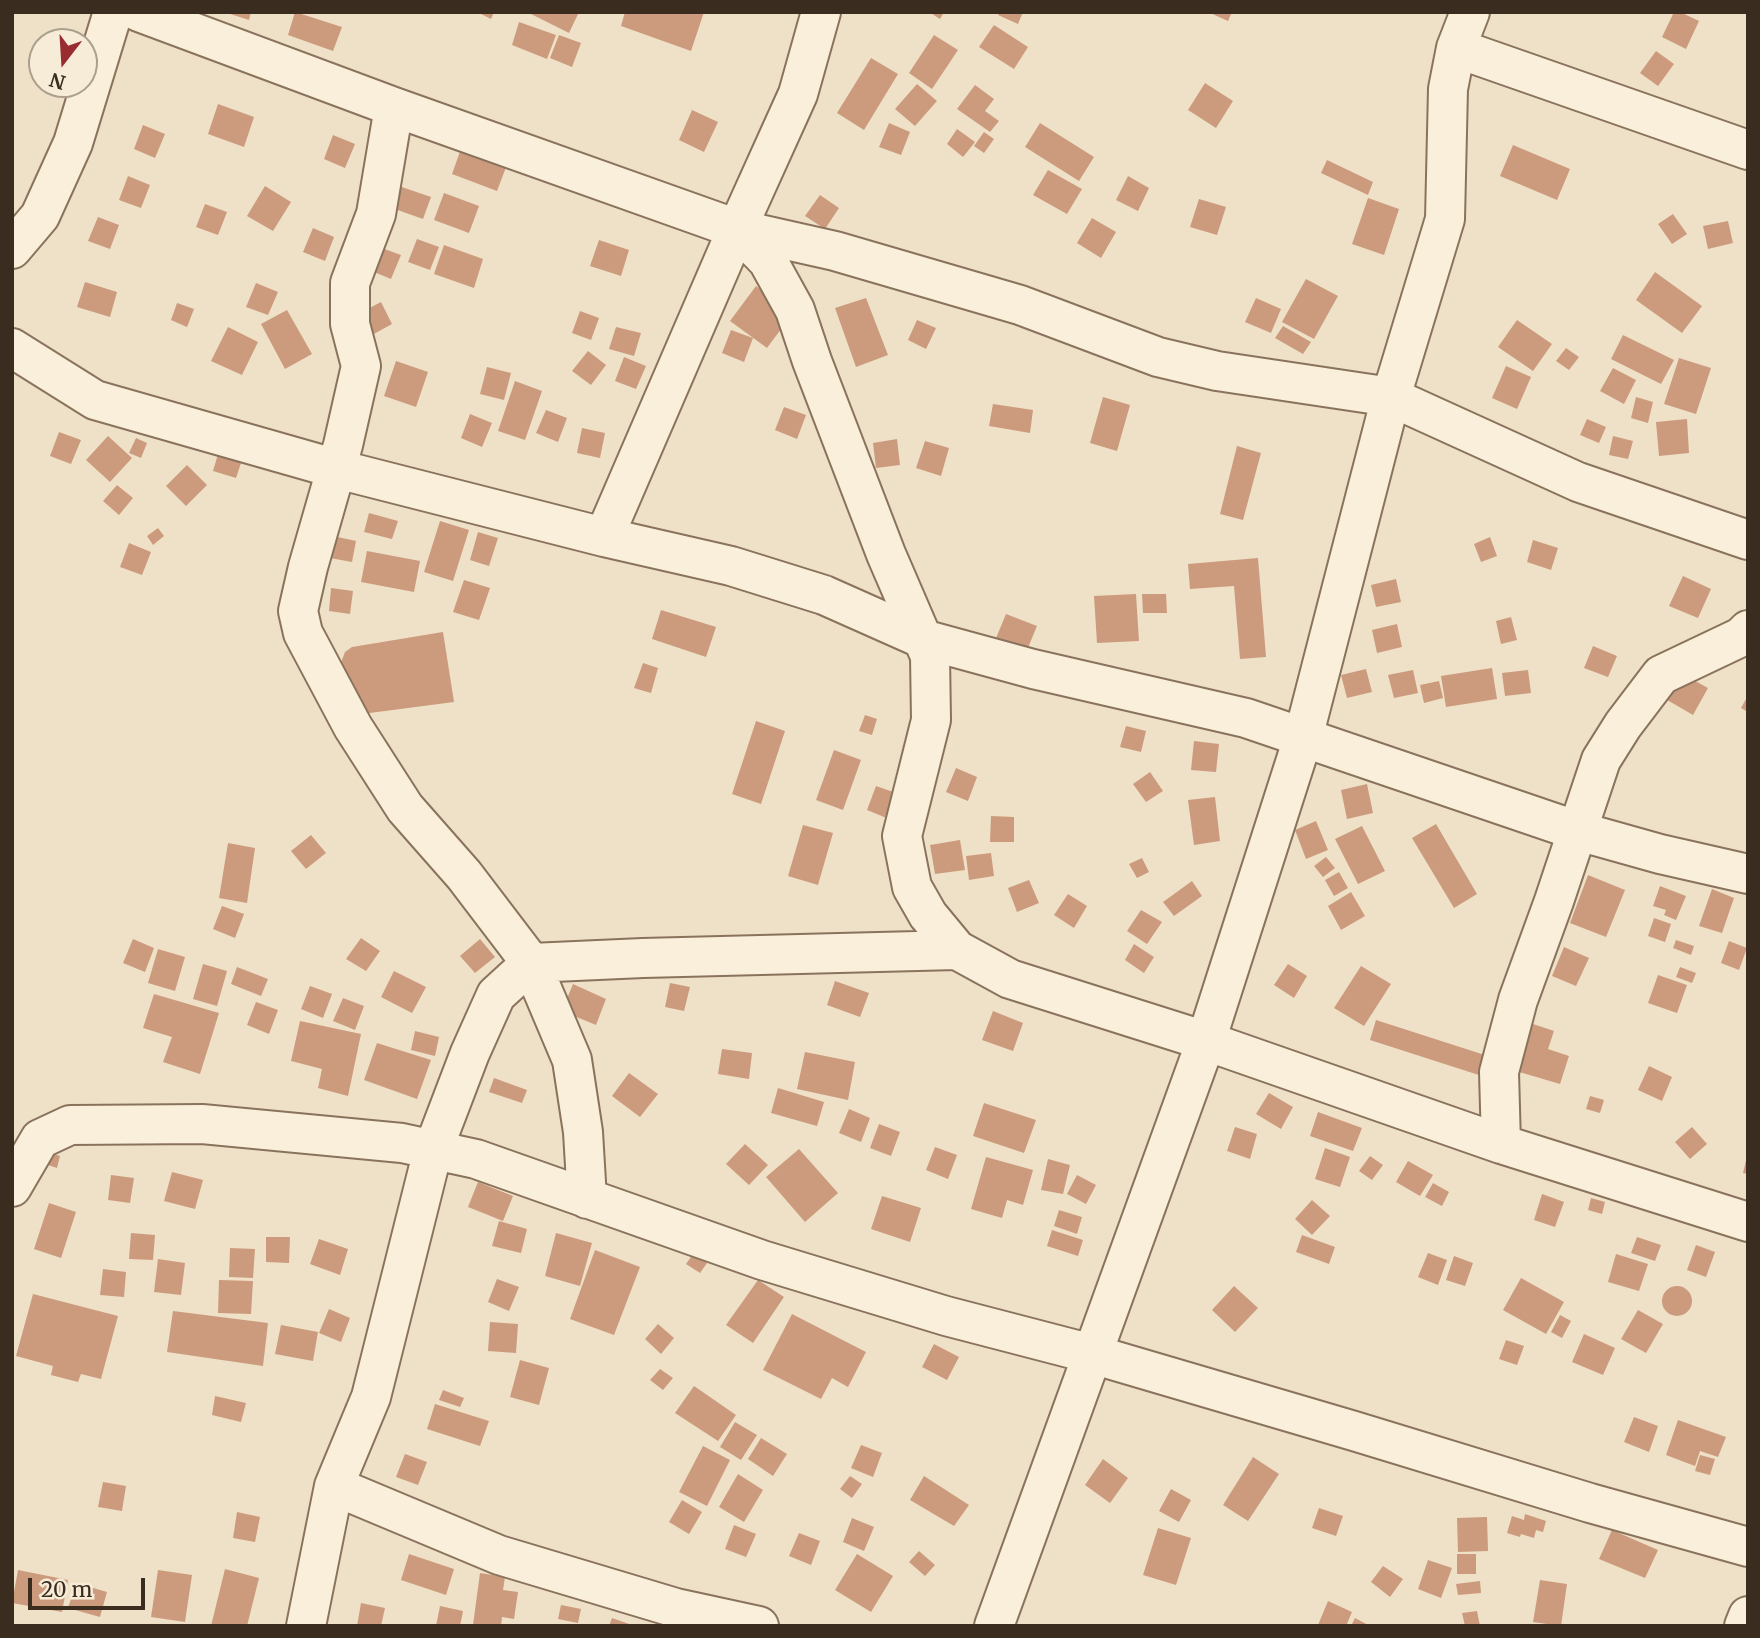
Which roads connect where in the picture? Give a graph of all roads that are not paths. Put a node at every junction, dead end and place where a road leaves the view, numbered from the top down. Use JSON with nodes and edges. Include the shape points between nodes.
{"nodes":[{"id":1,"x":113,"y":12,"type":"edge"},
{"id":2,"x":139,"y":12,"type":"edge"},
{"id":3,"x":821,"y":12,"type":"edge"},
{"id":4,"x":1470,"y":12,"type":"edge"},
{"id":5,"x":1455,"y":48,"type":"junction"},
{"id":6,"x":394,"y":107,"type":"junction"},
{"id":7,"x":1748,"y":150,"type":"edge"},
{"id":8,"x":737,"y":229,"type":"junction"},
{"id":9,"x":12,"y":248,"type":"edge"},
{"id":10,"x":12,"y":348,"type":"edge"},
{"id":11,"x":1391,"y":397,"type":"junction"},
{"id":12,"x":337,"y":469,"type":"junction"},
{"id":13,"x":604,"y":537,"type":"junction"},
{"id":14,"x":1748,"y":540,"type":"edge"},
{"id":15,"x":1748,"y":630,"type":"edge"},
{"id":16,"x":923,"y":639,"type":"junction"},
{"id":17,"x":1303,"y":738,"type":"junction"},
{"id":18,"x":1578,"y":831,"type":"junction"},
{"id":19,"x":1748,"y":874,"type":"edge"},
{"id":20,"x":957,"y":950,"type":"junction"},
{"id":21,"x":531,"y":962,"type":"junction"},
{"id":22,"x":1206,"y":1041,"type":"junction"},
{"id":23,"x":1501,"y":1144,"type":"junction"},
{"id":24,"x":433,"y":1150,"type":"junction"},
{"id":25,"x":12,"y":1187,"type":"edge"},
{"id":26,"x":587,"y":1199,"type":"junction"},
{"id":27,"x":1748,"y":1223,"type":"edge"},
{"id":28,"x":1092,"y":1354,"type":"junction"},
{"id":29,"x":334,"y":1486,"type":"junction"},
{"id":30,"x":1748,"y":1547,"type":"edge"},
{"id":31,"x":1748,"y":1616,"type":"edge"},
{"id":32,"x":306,"y":1626,"type":"edge"},
{"id":33,"x":759,"y":1626,"type":"edge"},
{"id":34,"x":994,"y":1626,"type":"edge"},
{"id":35,"x":1744,"y":1626,"type":"edge"}],
"edges":[{"from":1,"to":9,"type":"street","via":[[73,143],[40,216]]},
{"from":2,"to":6,"type":"street"},
{"from":3,"to":8,"type":"street","via":[[798,94]]},
{"from":4,"to":5,"type":"street"},
{"from":5,"to":7,"type":"street"},
{"from":5,"to":11,"type":"street","via":[[1448,89],[1445,219]]},
{"from":6,"to":8,"type":"street"},
{"from":6,"to":12,"type":"street","via":[[376,214],[350,283],[350,324],[360,366]]},
{"from":8,"to":11,"type":"street","via":[[835,251],[1020,305],[1158,357],[1217,372]]},
{"from":8,"to":13,"type":"street"},
{"from":8,"to":16,"type":"street","via":[[768,261],[795,310],[886,554]]},
{"from":10,"to":12,"type":"street","via":[[94,400]]},
{"from":11,"to":14,"type":"street","via":[[1578,482]]},
{"from":11,"to":17,"type":"street"},
{"from":12,"to":13,"type":"street"},
{"from":12,"to":21,"type":"street","via":[[298,611],[303,633],[353,727],[405,808]]},
{"from":13,"to":16,"type":"street","via":[[731,566],[824,595]]},
{"from":15,"to":18,"type":"street","via":[[1661,675],[1601,760]]},
{"from":16,"to":17,"type":"street","via":[[1246,718]]},
{"from":16,"to":20,"type":"street","via":[[930,656],[931,720],[902,836],[912,887]]},
{"from":17,"to":18,"type":"street"},
{"from":17,"to":22,"type":"street"},
{"from":18,"to":19,"type":"street"},
{"from":18,"to":23,"type":"street","via":[[1518,1000],[1499,1072]]},
{"from":20,"to":21,"type":"street"},
{"from":20,"to":22,"type":"street","via":[[1010,979]]},
{"from":21,"to":24,"type":"street","via":[[496,995]]},
{"from":21,"to":26,"type":"street","via":[[572,1060]]},
{"from":22,"to":23,"type":"street"},
{"from":22,"to":28,"type":"street"},
{"from":23,"to":27,"type":"street"},
{"from":24,"to":25,"type":"street","via":[[202,1124],[70,1125],[40,1139]]},
{"from":24,"to":26,"type":"street","via":[[476,1159]]},
{"from":24,"to":29,"type":"street","via":[[371,1397]]},
{"from":26,"to":28,"type":"street","via":[[853,1288]]},
{"from":28,"to":30,"type":"street"},
{"from":28,"to":34,"type":"street"},
{"from":29,"to":32,"type":"street"},
{"from":29,"to":33,"type":"street","via":[[499,1555],[676,1608]]},
{"from":31,"to":35,"type":"street"}]}
